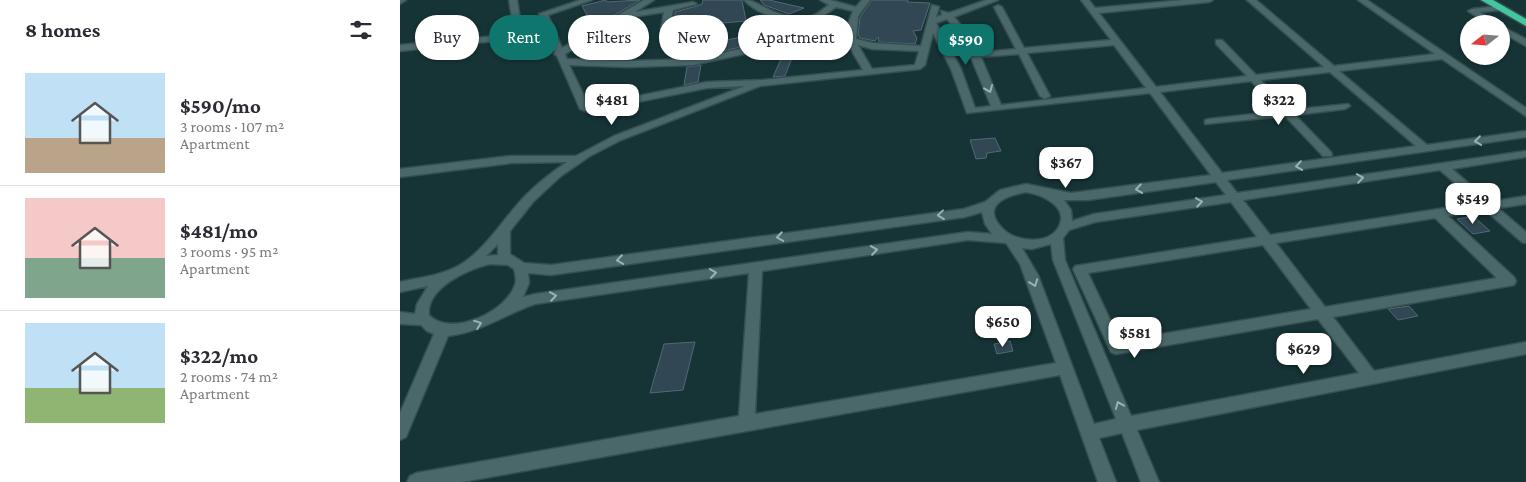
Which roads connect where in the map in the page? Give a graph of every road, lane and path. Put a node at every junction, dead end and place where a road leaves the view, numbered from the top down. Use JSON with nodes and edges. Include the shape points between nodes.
{"nodes":[{"id":1,"x":513,"y":0,"type":"edge"},
{"id":2,"x":588,"y":0,"type":"edge"},
{"id":3,"x":650,"y":0,"type":"edge"},
{"id":4,"x":748,"y":0,"type":"edge"},
{"id":5,"x":824,"y":0,"type":"edge"},
{"id":6,"x":866,"y":0,"type":"edge"},
{"id":7,"x":1085,"y":0,"type":"edge"},
{"id":8,"x":1209,"y":0,"type":"edge"},
{"id":9,"x":1251,"y":0,"type":"edge"},
{"id":10,"x":1362,"y":0,"type":"edge"},
{"id":11,"x":1486,"y":0,"type":"edge"},
{"id":12,"x":934,"y":3,"type":"edge"},
{"id":13,"x":693,"y":4,"type":"dead end"},
{"id":14,"x":996,"y":4,"type":"edge"},
{"id":15,"x":674,"y":5,"type":"edge"},
{"id":16,"x":834,"y":5,"type":"junction"},
{"id":17,"x":1499,"y":8,"type":"junction"},
{"id":18,"x":859,"y":10,"type":"junction"},
{"id":19,"x":1093,"y":11,"type":"junction"},
{"id":20,"x":627,"y":15,"type":"edge"},
{"id":21,"x":629,"y":15,"type":"edge"},
{"id":22,"x":778,"y":15,"type":"edge"},
{"id":23,"x":818,"y":15,"type":"edge"},
{"id":24,"x":1479,"y":15,"type":"edge"},
{"id":25,"x":950,"y":16,"type":"junction"},
{"id":26,"x":853,"y":21,"type":"edge"},
{"id":27,"x":931,"y":22,"type":"junction"},
{"id":28,"x":1526,"y":23,"type":"edge"},
{"id":29,"x":1510,"y":33,"type":"edge"},
{"id":30,"x":853,"y":40,"type":"edge"},
{"id":31,"x":853,"y":42,"type":"edge"},
{"id":32,"x":1117,"y":42,"type":"junction"},
{"id":33,"x":1219,"y":42,"type":"dead end"},
{"id":34,"x":1526,"y":43,"type":"edge"},
{"id":35,"x":400,"y":48,"type":"edge"},
{"id":36,"x":924,"y":49,"type":"junction"},
{"id":37,"x":1021,"y":51,"type":"junction"},
{"id":38,"x":568,"y":52,"type":"edge"},
{"id":39,"x":738,"y":53,"type":"edge"},
{"id":40,"x":984,"y":55,"type":"dead end"},
{"id":41,"x":1443,"y":56,"type":"junction"},
{"id":42,"x":560,"y":58,"type":"junction"},
{"id":43,"x":1333,"y":69,"type":"junction"},
{"id":44,"x":870,"y":72,"type":"junction"},
{"id":45,"x":1254,"y":78,"type":"junction"},
{"id":46,"x":762,"y":83,"type":"junction"},
{"id":47,"x":1153,"y":90,"type":"junction"},
{"id":48,"x":1044,"y":96,"type":"dead end"},
{"id":49,"x":1345,"y":106,"type":"dead end"},
{"id":50,"x":997,"y":108,"type":"junction"},
{"id":51,"x":1287,"y":113,"type":"junction"},
{"id":52,"x":1526,"y":113,"type":"edge"},
{"id":53,"x":1209,"y":122,"type":"dead end"},
{"id":54,"x":1526,"y":134,"type":"edge"},
{"id":55,"x":1424,"y":148,"type":"junction"},
{"id":56,"x":1327,"y":154,"type":"dead end"},
{"id":57,"x":1526,"y":154,"type":"edge"},
{"id":58,"x":576,"y":159,"type":"junction"},
{"id":59,"x":1442,"y":166,"type":"junction"},
{"id":60,"x":400,"y":172,"type":"edge"},
{"id":61,"x":1219,"y":177,"type":"junction"},
{"id":62,"x":1050,"y":194,"type":"junction"},
{"id":63,"x":1234,"y":197,"type":"junction"},
{"id":64,"x":1526,"y":200,"type":"edge"},
{"id":65,"x":989,"y":205,"type":"junction"},
{"id":66,"x":1488,"y":206,"type":"junction"},
{"id":67,"x":1438,"y":214,"type":"junction"},
{"id":68,"x":504,"y":230,"type":"junction"},
{"id":69,"x":1061,"y":232,"type":"junction"},
{"id":70,"x":1526,"y":239,"type":"edge"},
{"id":71,"x":1008,"y":240,"type":"junction"},
{"id":72,"x":1267,"y":241,"type":"junction"},
{"id":73,"x":516,"y":264,"type":"junction"},
{"id":74,"x":756,"y":267,"type":"junction"},
{"id":75,"x":464,"y":268,"type":"junction"},
{"id":76,"x":448,"y":276,"type":"junction"},
{"id":77,"x":400,"y":288,"type":"edge"},
{"id":78,"x":506,"y":308,"type":"junction"},
{"id":79,"x":1322,"y":312,"type":"junction"},
{"id":80,"x":400,"y":318,"type":"edge"},
{"id":81,"x":424,"y":320,"type":"junction"},
{"id":82,"x":443,"y":330,"type":"junction"},
{"id":83,"x":1526,"y":348,"type":"edge"},
{"id":84,"x":1065,"y":368,"type":"junction"},
{"id":85,"x":1371,"y":378,"type":"junction"},
{"id":86,"x":747,"y":422,"type":"junction"},
{"id":87,"x":1127,"y":424,"type":"junction"},
{"id":88,"x":400,"y":432,"type":"edge"},
{"id":89,"x":1089,"y":432,"type":"junction"},
{"id":90,"x":416,"y":482,"type":"edge"},
{"id":91,"x":1107,"y":482,"type":"edge"},
{"id":92,"x":1150,"y":482,"type":"edge"}],
"edges":[{"from":1,"to":35,"type":"street","via":[[518,31],[509,37]]},
{"from":2,"to":42,"type":"street","via":[[543,14]]},
{"from":3,"to":20,"type":"street"},
{"from":4,"to":22,"type":"street"},
{"from":5,"to":16,"type":"street"},
{"from":6,"to":18,"type":"street"},
{"from":7,"to":19,"type":"street"},
{"from":8,"to":19,"type":"street"},
{"from":9,"to":43,"type":"street"},
{"from":10,"to":41,"type":"street"},
{"from":11,"to":17,"type":"highway"},
{"from":12,"to":25,"type":"street"},
{"from":12,"to":27,"type":"street"},
{"from":13,"to":15,"type":"street"},
{"from":14,"to":25,"type":"street"},
{"from":14,"to":37,"type":"street"},
{"from":15,"to":21,"type":"street"},
{"from":16,"to":18,"type":"street"},
{"from":16,"to":23,"type":"street"},
{"from":17,"to":24,"type":"street","via":[[1472,11]]},
{"from":17,"to":28,"type":"highway"},
{"from":18,"to":26,"type":"street"},
{"from":19,"to":32,"type":"street"},
{"from":25,"to":27,"type":"street"},
{"from":25,"to":50,"type":"street","one_way":true,"via":[[970,45]]},
{"from":27,"to":36,"type":"street"},
{"from":27,"to":50,"type":"street","via":[[956,69],[971,111]]},
{"from":29,"to":34,"type":"street"},
{"from":30,"to":36,"type":"street","via":[[872,46]]},
{"from":31,"to":44,"type":"street"},
{"from":32,"to":37,"type":"street"},
{"from":32,"to":47,"type":"street"},
{"from":33,"to":45,"type":"street"},
{"from":36,"to":44,"type":"street","via":[[917,67]]},
{"from":37,"to":40,"type":"street"},
{"from":37,"to":48,"type":"street"},
{"from":38,"to":42,"type":"street"},
{"from":39,"to":42,"type":"street","via":[[693,62],[636,64]]},
{"from":41,"to":43,"type":"street"},
{"from":41,"to":52,"type":"street"},
{"from":42,"to":46,"type":"street","via":[[583,107],[588,109],[707,86]]},
{"from":43,"to":45,"type":"street"},
{"from":43,"to":55,"type":"street"},
{"from":44,"to":46,"type":"street"},
{"from":45,"to":47,"type":"street"},
{"from":45,"to":51,"type":"street"},
{"from":46,"to":58,"type":"street","via":[[630,132]]},
{"from":47,"to":50,"type":"street"},
{"from":47,"to":61,"type":"street"},
{"from":49,"to":51,"type":"street"},
{"from":51,"to":53,"type":"street"},
{"from":51,"to":56,"type":"street"},
{"from":54,"to":55,"type":"street","one_way":true},
{"from":55,"to":61,"type":"street","one_way":true},
{"from":57,"to":59,"type":"street"},
{"from":58,"to":60,"type":"street","via":[[538,158]]},
{"from":58,"to":68,"type":"street","via":[[529,197]]},
{"from":63,"to":59,"type":"street","one_way":true},
{"from":59,"to":66,"type":"street"},
{"from":61,"to":62,"type":"street","one_way":true,"via":[[1088,196]]},
{"from":61,"to":63,"type":"street"},
{"from":62,"to":65,"type":"street","via":[[1026,188],[1014,189],[1003,192]]},
{"from":62,"to":69,"type":"street","via":[[1059,200],[1068,218]]},
{"from":69,"to":63,"type":"street","one_way":true,"via":[[1094,218]]},
{"from":63,"to":72,"type":"street"},
{"from":64,"to":66,"type":"street"},
{"from":65,"to":71,"type":"street","via":[[987,212],[991,227]]},
{"from":65,"to":73,"type":"street","one_way":true,"via":[[965,213],[561,268],[536,270]]},
{"from":66,"to":67,"type":"street"},
{"from":66,"to":70,"type":"street"},
{"from":67,"to":72,"type":"street"},
{"from":67,"to":79,"type":"street","via":[[1509,281]]},
{"from":68,"to":73,"type":"street","via":[[504,256]]},
{"from":68,"to":75,"type":"street"},
{"from":69,"to":71,"type":"street","via":[[1038,244]]},
{"from":87,"to":69,"type":"street","one_way":true,"via":[[1059,260]]},
{"from":74,"to":71,"type":"street","one_way":true,"via":[[968,236]]},
{"from":71,"to":84,"type":"street","one_way":true,"via":[[1026,262]]},
{"from":72,"to":79,"type":"street"},
{"from":72,"to":79,"type":"street","via":[[1080,269],[1116,348]]},
{"from":73,"to":75,"type":"street","via":[[497,260]]},
{"from":73,"to":78,"type":"street","via":[[525,276],[523,286],[517,298]]},
{"from":78,"to":74,"type":"street","one_way":true,"via":[[535,299]]},
{"from":74,"to":86,"type":"street"},
{"from":75,"to":76,"type":"street"},
{"from":76,"to":77,"type":"street"},
{"from":76,"to":81,"type":"street","via":[[425,300]]},
{"from":82,"to":78,"type":"street","one_way":true,"via":[[475,326]]},
{"from":79,"to":85,"type":"street"},
{"from":80,"to":81,"type":"street"},
{"from":81,"to":82,"type":"street","via":[[431,327]]},
{"from":82,"to":88,"type":"street"},
{"from":83,"to":85,"type":"street"},
{"from":84,"to":86,"type":"street"},
{"from":84,"to":89,"type":"street"},
{"from":85,"to":87,"type":"street"},
{"from":86,"to":90,"type":"street"},
{"from":87,"to":89,"type":"street"},
{"from":87,"to":92,"type":"street"},
{"from":89,"to":91,"type":"street"}]}
